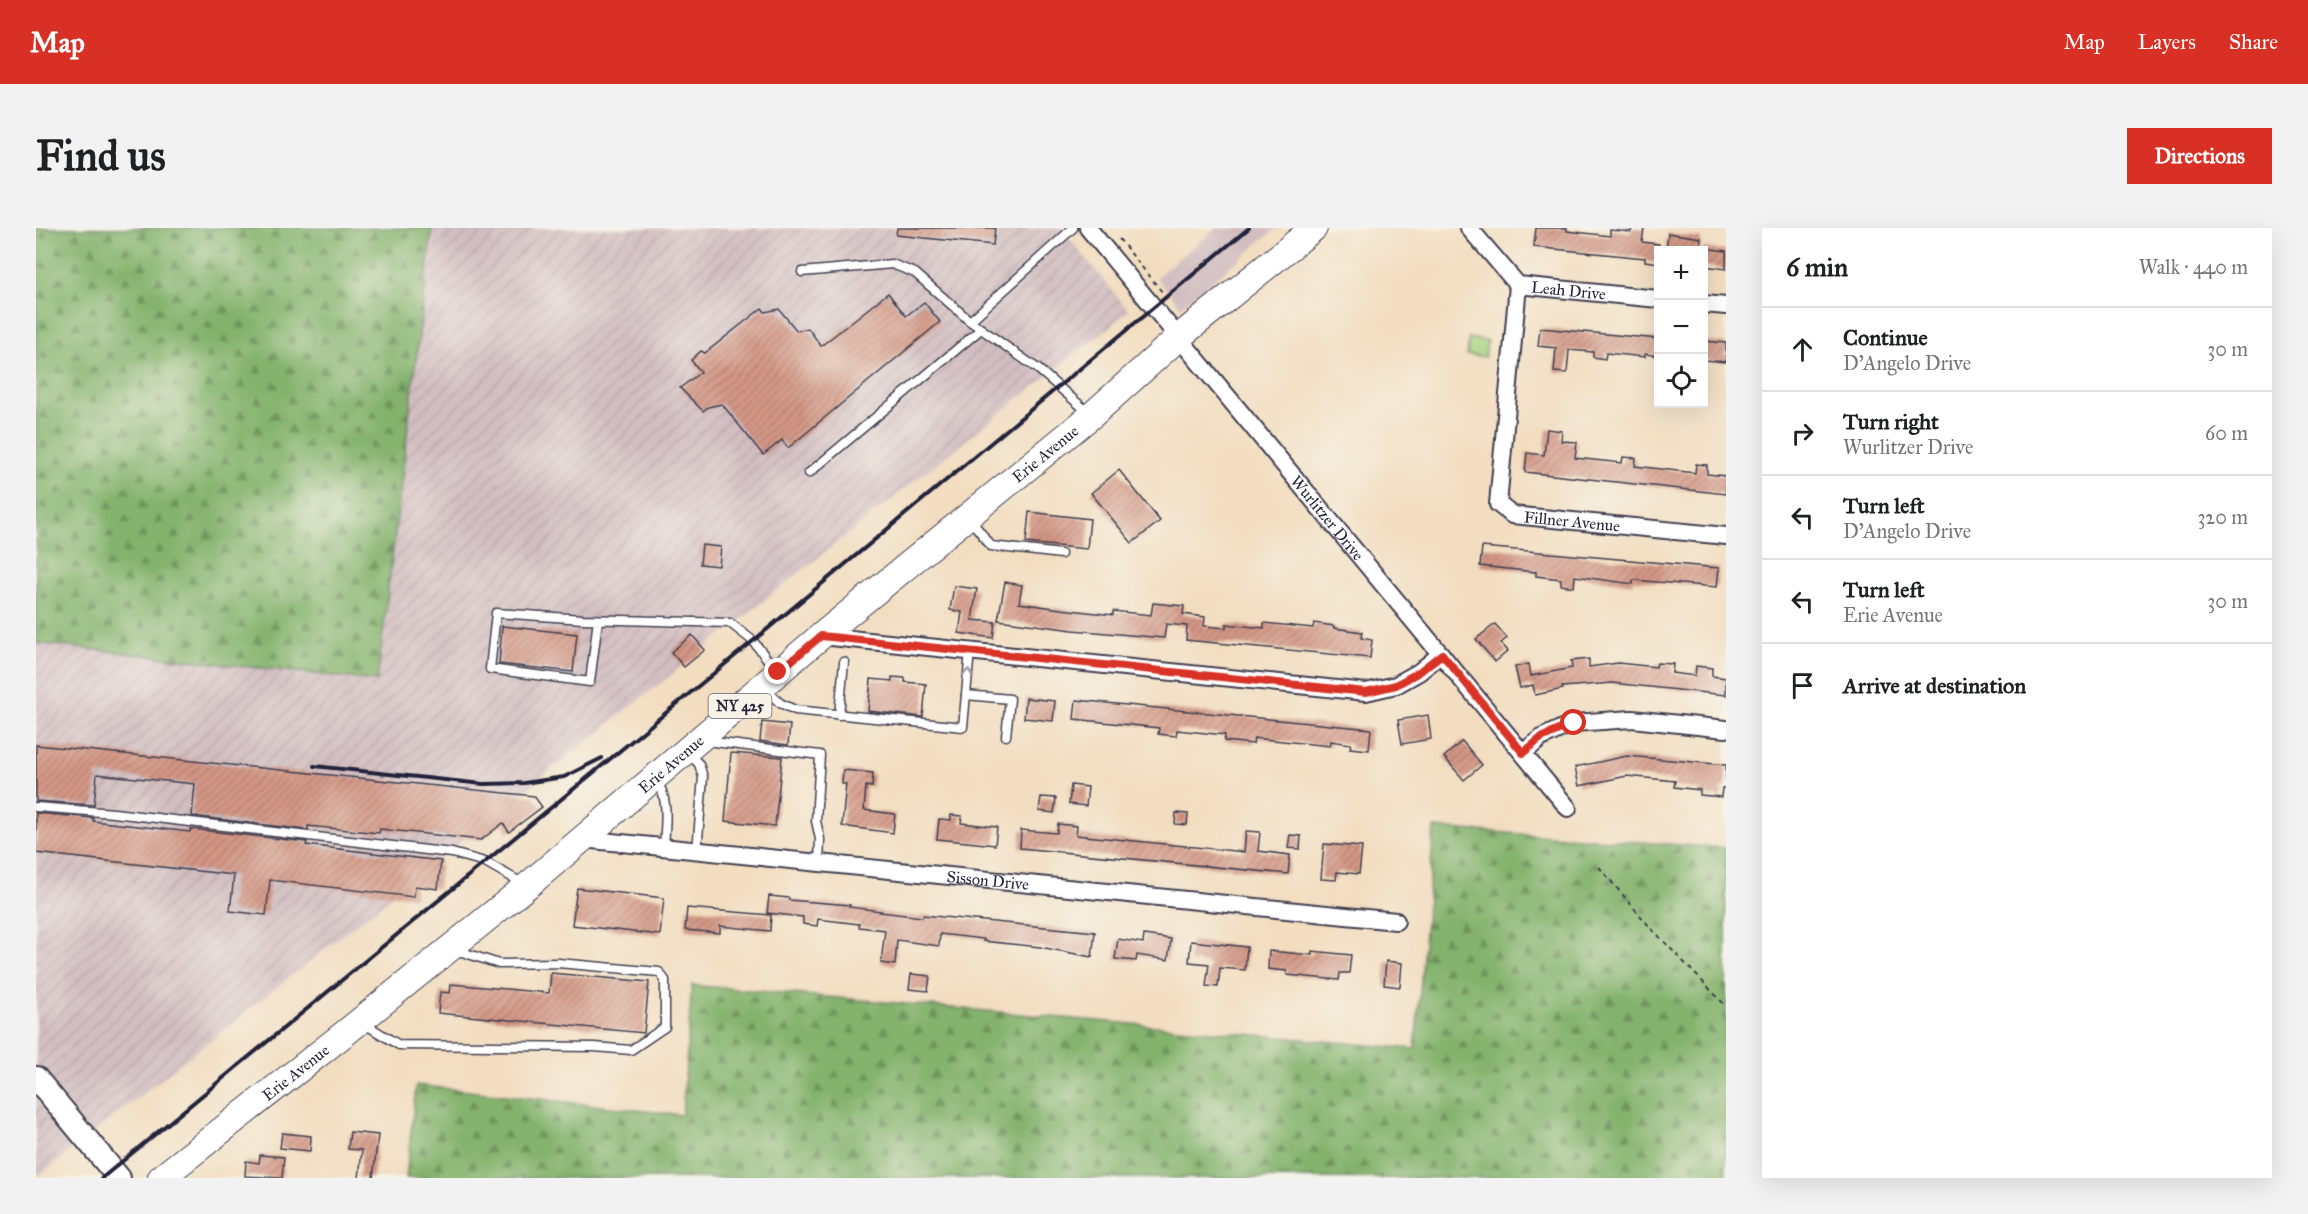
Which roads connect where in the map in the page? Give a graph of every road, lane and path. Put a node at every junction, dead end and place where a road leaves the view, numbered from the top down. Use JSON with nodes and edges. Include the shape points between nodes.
{"nodes":[{"id":1,"x":1073,"y":228,"type":"edge"},
{"id":2,"x":1088,"y":228,"type":"edge"},
{"id":3,"x":1314,"y":228,"type":"edge"},
{"id":4,"x":1469,"y":228,"type":"edge"},
{"id":5,"x":1116,"y":236,"type":"dead end"},
{"id":6,"x":802,"y":272,"type":"dead end"},
{"id":7,"x":1518,"y":285,"type":"junction"},
{"id":8,"x":1163,"y":293,"type":"dead end"},
{"id":9,"x":1654,"y":299,"type":"edge"},
{"id":10,"x":1708,"y":304,"type":"edge"},
{"id":11,"x":1726,"y":306,"type":"edge"},
{"id":12,"x":970,"y":321,"type":"junction"},
{"id":13,"x":981,"y":329,"type":"junction"},
{"id":14,"x":1179,"y":337,"type":"junction"},
{"id":15,"x":1091,"y":416,"type":"junction"},
{"id":16,"x":809,"y":473,"type":"dead end"},
{"id":17,"x":968,"y":517,"type":"junction"},
{"id":18,"x":1726,"y":536,"type":"edge"},
{"id":19,"x":1061,"y":554,"type":"dead end"},
{"id":20,"x":598,"y":620,"type":"junction"},
{"id":21,"x":821,"y":636,"type":"junction"},
{"id":22,"x":970,"y":651,"type":"junction"},
{"id":23,"x":1442,"y":654,"type":"junction"},
{"id":24,"x":844,"y":662,"type":"dead end"},
{"id":25,"x":770,"y":679,"type":"junction"},
{"id":26,"x":966,"y":695,"type":"junction"},
{"id":27,"x":839,"y":715,"type":"junction"},
{"id":28,"x":1726,"y":729,"type":"edge"},
{"id":29,"x":1006,"y":736,"type":"dead end"},
{"id":30,"x":693,"y":745,"type":"junction"},
{"id":31,"x":1523,"y":753,"type":"junction"},
{"id":32,"x":654,"y":778,"type":"junction"},
{"id":33,"x":36,"y":807,"type":"edge"},
{"id":34,"x":1568,"y":808,"type":"dead end"},
{"id":35,"x":582,"y":839,"type":"junction"},
{"id":36,"x":664,"y":847,"type":"junction"},
{"id":37,"x":697,"y":851,"type":"junction"},
{"id":38,"x":819,"y":863,"type":"junction"},
{"id":39,"x":1599,"y":867,"type":"dead end"},
{"id":40,"x":527,"y":886,"type":"junction"},
{"id":41,"x":1396,"y":921,"type":"dead end"},
{"id":42,"x":450,"y":948,"type":"junction"},
{"id":43,"x":1726,"y":1006,"type":"edge"},
{"id":44,"x":360,"y":1021,"type":"junction"},
{"id":45,"x":36,"y":1078,"type":"edge"},
{"id":46,"x":119,"y":1178,"type":"edge"},
{"id":47,"x":161,"y":1178,"type":"edge"}],
"edges":[{"from":1,"to":12,"type":"lane"},
{"from":2,"to":14,"type":"street","name":"Wurlitzer Drive"},
{"from":3,"to":14,"type":"main road","name":"Erie Avenue","number":"NY 425"},
{"from":4,"to":7,"type":"street","name":"Leah Drive"},
{"from":5,"to":8,"type":"path"},
{"from":6,"to":12,"type":"lane","via":[[892,264],[915,273]]},
{"from":7,"to":9,"type":"street","name":"Leah Drive"},
{"from":7,"to":18,"type":"street","name":"Fillner Avenue","via":[[1498,504],[1512,515]]},
{"from":10,"to":11,"type":"street"},
{"from":12,"to":13,"type":"lane"},
{"from":13,"to":15,"type":"lane","via":[[1038,369]]},
{"from":13,"to":16,"type":"lane"},
{"from":14,"to":15,"type":"main road","name":"Erie Avenue","number":"NY 425"},
{"from":14,"to":23,"type":"street","name":"Wurlitzer Drive"},
{"from":15,"to":17,"type":"main road","name":"Erie Avenue","number":"NY 425"},
{"from":17,"to":19,"type":"lane","via":[[991,546]]},
{"from":17,"to":21,"type":"main road","name":"Erie Avenue","number":"NY 425"},
{"from":20,"to":20,"type":"lane","via":[[496,613],[490,669],[590,682]]},
{"from":20,"to":25,"type":"lane","via":[[730,623],[753,641]]},
{"from":21,"to":22,"type":"street"},
{"from":21,"to":25,"type":"main road","name":"Erie Avenue","number":"NY 425"},
{"from":22,"to":23,"type":"street","via":[[1366,692],[1396,685]]},
{"from":26,"to":22,"type":"lane","one_way":true},
{"from":23,"to":31,"type":"street","name":"Wurlitzer Drive"},
{"from":24,"to":27,"type":"lane"},
{"from":25,"to":27,"type":"lane","via":[[780,704],[795,710]]},
{"from":25,"to":30,"type":"main road","name":"Erie Avenue","number":"NY 425"},
{"from":26,"to":27,"type":"lane","via":[[963,727]]},
{"from":26,"to":29,"type":"lane","via":[[1010,699]]},
{"from":28,"to":31,"type":"street","via":[[1632,719],[1574,723],[1541,738]]},
{"from":30,"to":32,"type":"main road","name":"Erie Avenue","number":"NY 425"},
{"from":30,"to":37,"type":"lane","via":[[703,777]]},
{"from":30,"to":38,"type":"lane","via":[[820,754],[816,821]]},
{"from":31,"to":34,"type":"street","name":"Wurlitzer Drive"},
{"from":32,"to":35,"type":"main road","name":"Erie Avenue","number":"NY 425"},
{"from":32,"to":36,"type":"lane","via":[[665,798]]},
{"from":33,"to":40,"type":"lane","via":[[452,853],[484,862]]},
{"from":35,"to":36,"type":"street","name":"Sisson Drive"},
{"from":35,"to":40,"type":"main road","name":"Erie Avenue","number":"NY 425"},
{"from":36,"to":37,"type":"street","name":"Sisson Drive"},
{"from":37,"to":38,"type":"street","name":"Sisson Drive"},
{"from":38,"to":41,"type":"street","name":"Sisson Drive"},
{"from":39,"to":43,"type":"path"},
{"from":40,"to":42,"type":"main road","name":"Erie Avenue","number":"NY 425"},
{"from":42,"to":44,"type":"main road","name":"Erie Avenue","number":"NY 425"},
{"from":42,"to":44,"type":"lane","via":[[499,964],[558,963],[659,972],[665,980],[665,1028],[631,1050],[399,1045]]},
{"from":44,"to":47,"type":"main road","name":"Erie Avenue","number":"NY 425"},
{"from":45,"to":46,"type":"street"}]}
